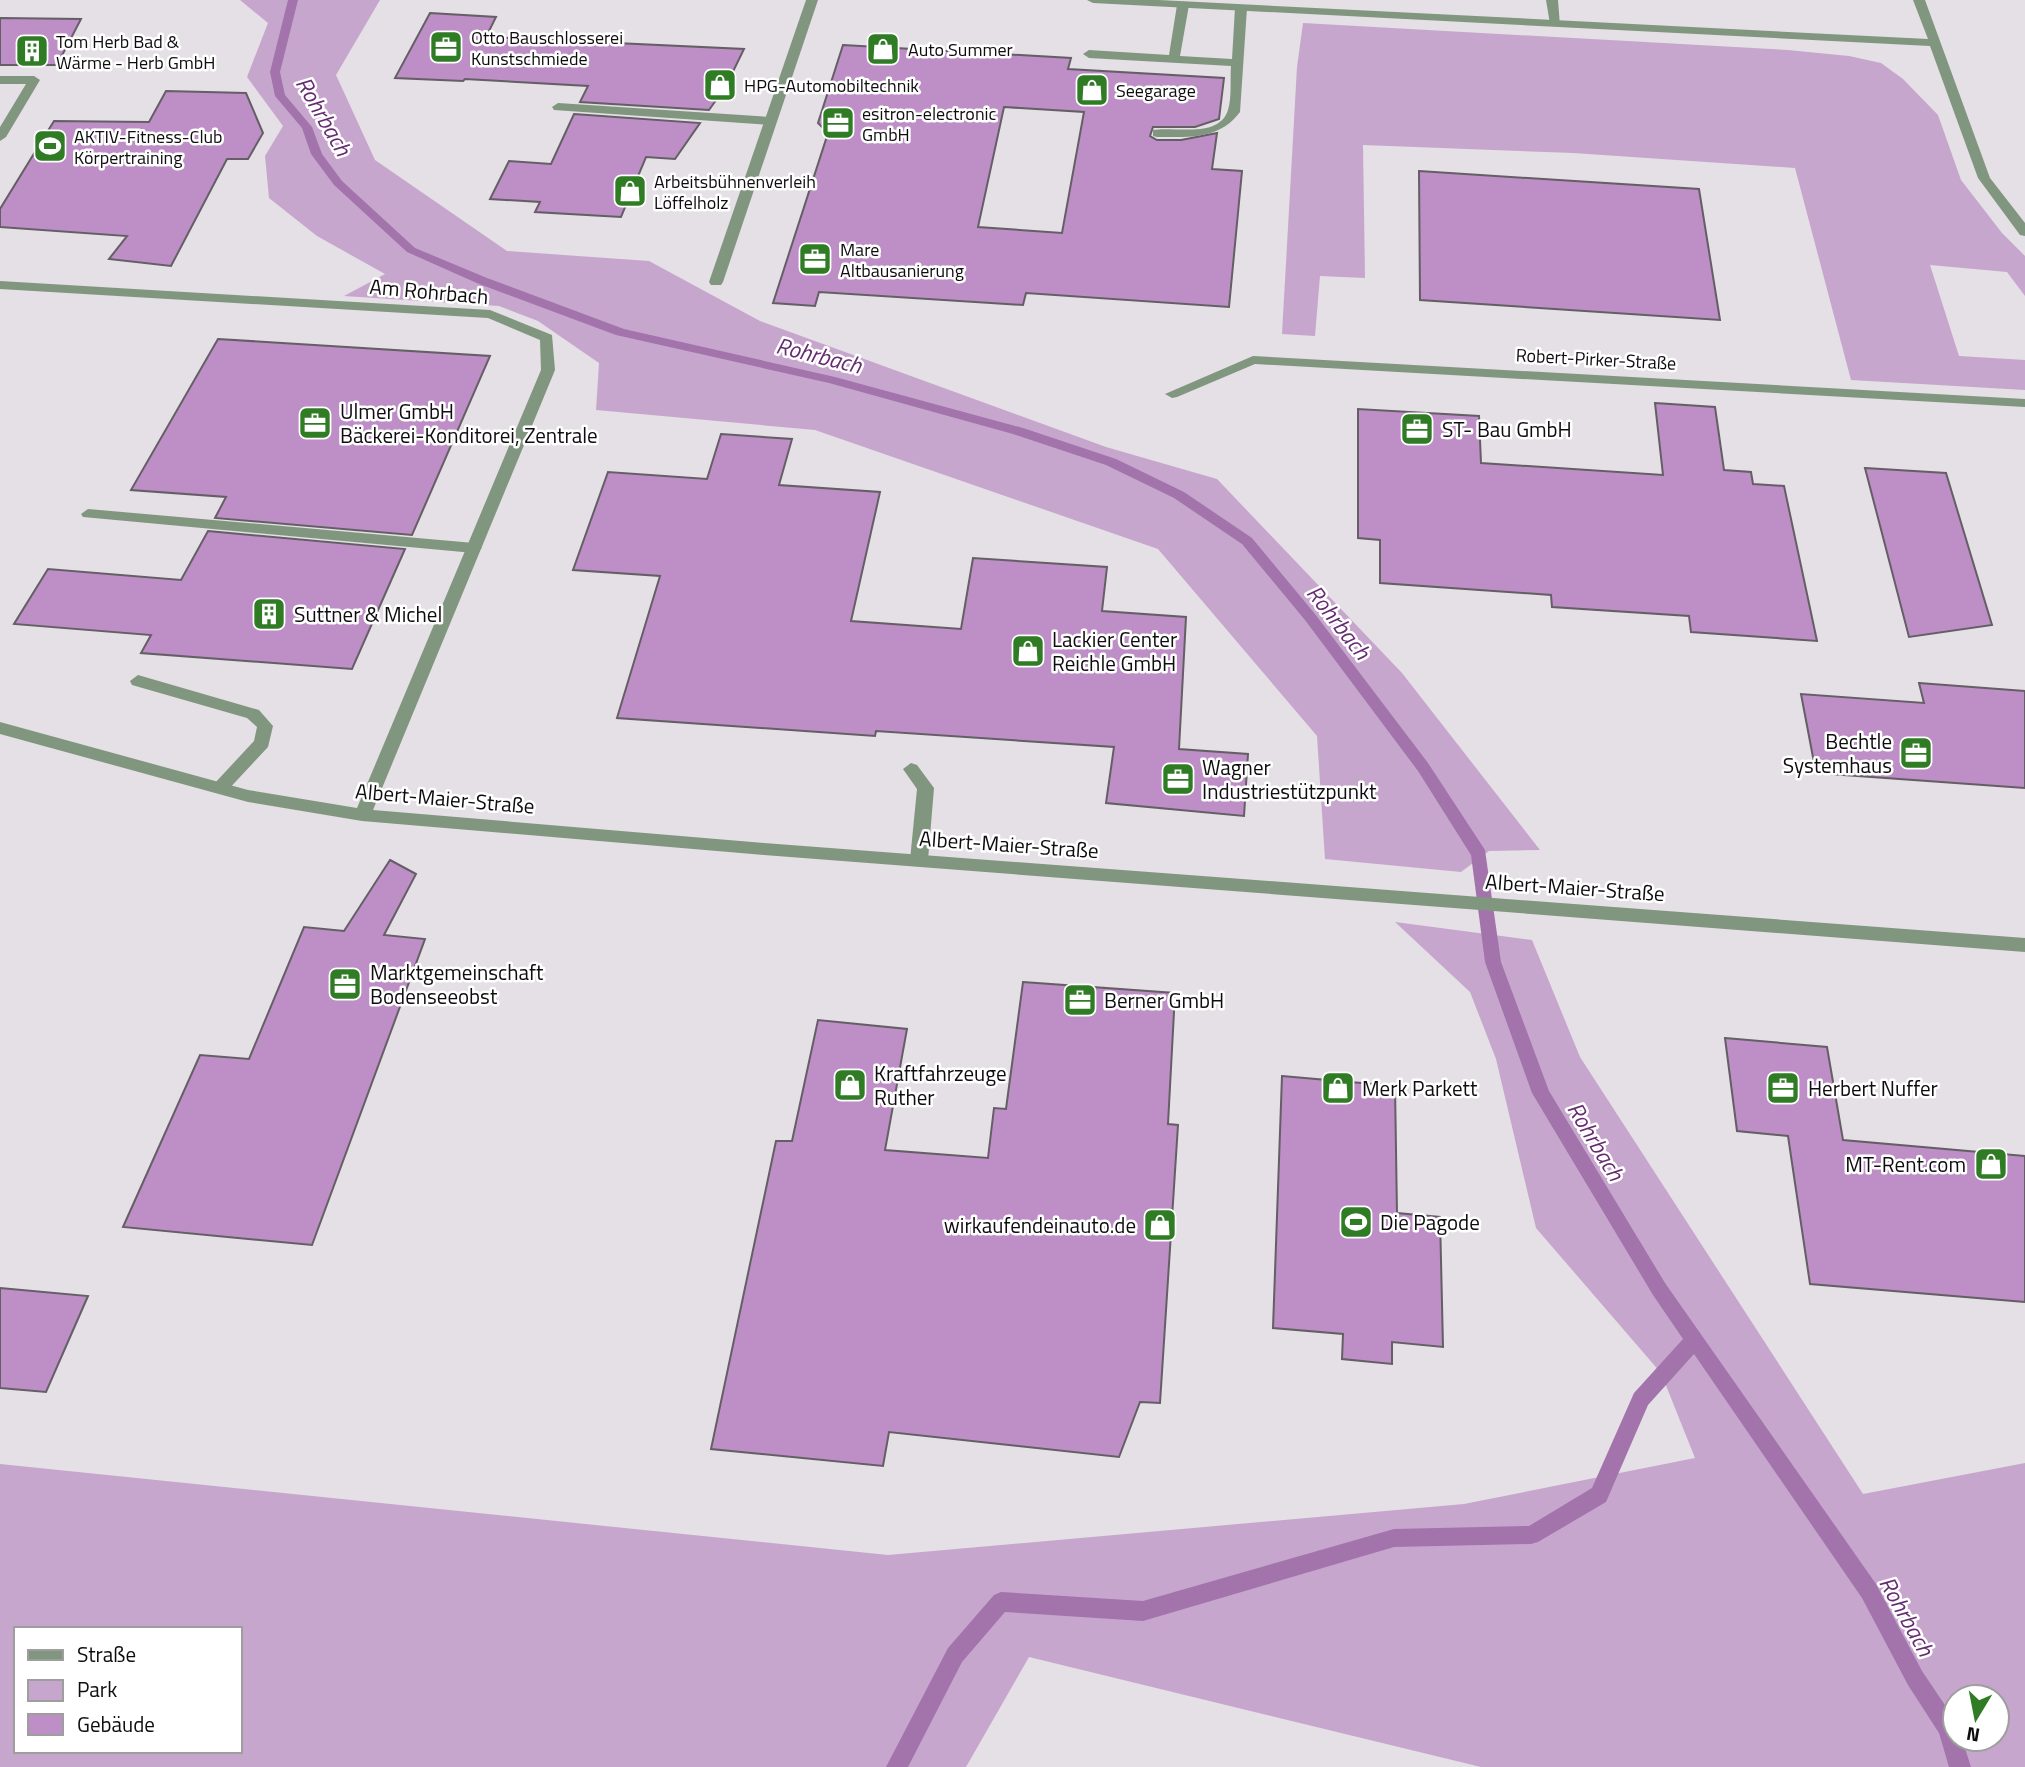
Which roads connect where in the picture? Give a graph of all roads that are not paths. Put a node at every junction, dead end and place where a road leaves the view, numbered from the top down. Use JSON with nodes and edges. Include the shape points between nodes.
{"nodes":[{"id":1,"x":812,"y":0,"type":"edge"},
{"id":2,"x":1093,"y":0,"type":"edge"},
{"id":3,"x":1552,"y":0,"type":"edge"},
{"id":4,"x":1919,"y":0,"type":"edge"},
{"id":5,"x":1183,"y":5,"type":"junction"},
{"id":6,"x":1241,"y":8,"type":"junction"},
{"id":7,"x":1556,"y":23,"type":"junction"},
{"id":8,"x":1934,"y":43,"type":"junction"},
{"id":9,"x":1089,"y":54,"type":"dead end"},
{"id":10,"x":1174,"y":59,"type":"junction"},
{"id":11,"x":1238,"y":63,"type":"junction"},
{"id":12,"x":0,"y":80,"type":"edge"},
{"id":13,"x":558,"y":107,"type":"dead end"},
{"id":14,"x":771,"y":121,"type":"junction"},
{"id":15,"x":1157,"y":133,"type":"dead end"},
{"id":16,"x":0,"y":137,"type":"edge"},
{"id":17,"x":2025,"y":232,"type":"edge"},
{"id":18,"x":716,"y":282,"type":"dead end"},
{"id":19,"x":0,"y":285,"type":"edge"},
{"id":20,"x":1172,"y":394,"type":"dead end"},
{"id":21,"x":2025,"y":403,"type":"edge"},
{"id":22,"x":88,"y":514,"type":"dead end"},
{"id":23,"x":474,"y":548,"type":"junction"},
{"id":24,"x":138,"y":681,"type":"dead end"},
{"id":25,"x":0,"y":728,"type":"edge"},
{"id":26,"x":911,"y":769,"type":"dead end"},
{"id":27,"x":220,"y":788,"type":"junction"},
{"id":28,"x":362,"y":815,"type":"junction"},
{"id":29,"x":919,"y":860,"type":"junction"},
{"id":30,"x":2025,"y":945,"type":"edge"}],
"edges":[{"from":1,"to":14,"type":"street"},
{"from":2,"to":5,"type":"street"},
{"from":3,"to":7,"type":"street"},
{"from":4,"to":8,"type":"street"},
{"from":5,"to":6,"type":"street"},
{"from":5,"to":10,"type":"street"},
{"from":6,"to":7,"type":"street"},
{"from":6,"to":11,"type":"street"},
{"from":7,"to":8,"type":"street"},
{"from":8,"to":17,"type":"street","via":[[1984,178]]},
{"from":9,"to":10,"type":"street"},
{"from":10,"to":11,"type":"street"},
{"from":11,"to":15,"type":"street","via":[[1234,112],[1226,124],[1206,134]]},
{"from":12,"to":16,"type":"street","via":[[34,80]]},
{"from":13,"to":14,"type":"street"},
{"from":14,"to":18,"type":"street"},
{"from":19,"to":23,"type":"street","name":"Am Rohrbach","via":[[490,314],[547,338],[548,370]]},
{"from":20,"to":21,"type":"street","name":"Robert-Pirker-Straße","via":[[1253,360]]},
{"from":22,"to":23,"type":"street"},
{"from":23,"to":28,"type":"street","name":"Am Rohrbach"},
{"from":24,"to":27,"type":"street","via":[[253,714],[265,726],[262,743]]},
{"from":25,"to":27,"type":"street","name":"Albert-Maier-Straße"},
{"from":26,"to":29,"type":"street","via":[[926,788]]},
{"from":27,"to":28,"type":"street","name":"Albert-Maier-Straße"},
{"from":28,"to":29,"type":"street","name":"Albert-Maier-Straße"},
{"from":29,"to":30,"type":"street","name":"Albert-Maier-Straße"}]}
